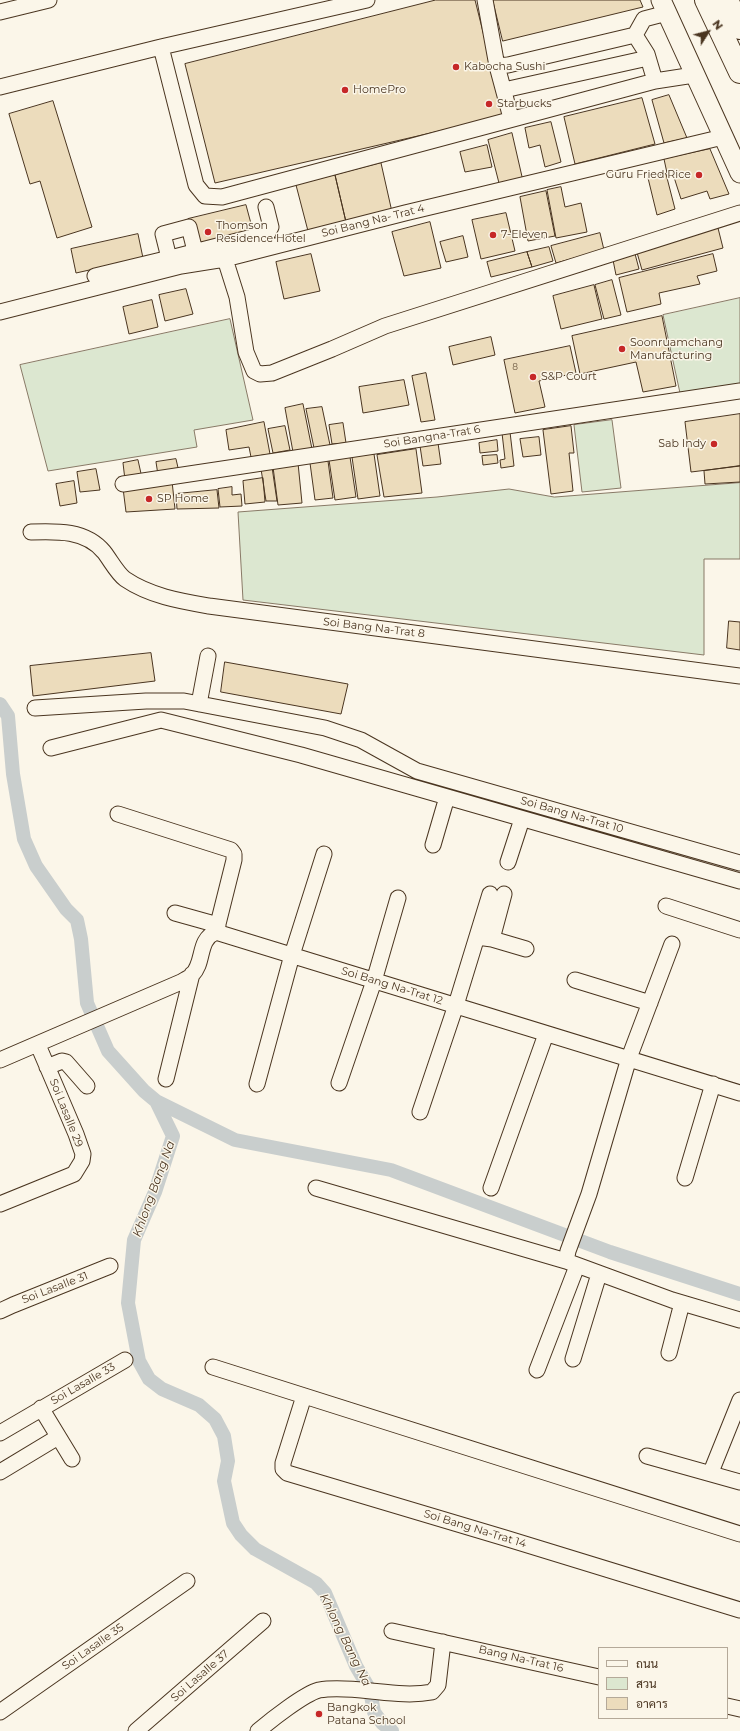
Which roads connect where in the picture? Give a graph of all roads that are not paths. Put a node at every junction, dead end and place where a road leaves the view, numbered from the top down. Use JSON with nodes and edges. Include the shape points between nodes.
{"nodes":[{"id":1,"x":49,"y":0,"type":"edge"},
{"id":2,"x":367,"y":0,"type":"edge"},
{"id":3,"x":485,"y":0,"type":"edge"},
{"id":4,"x":706,"y":0,"type":"edge"},
{"id":5,"x":727,"y":0,"type":"edge"},
{"id":6,"x":664,"y":7,"type":"edge"},
{"id":7,"x":0,"y":12,"type":"edge"},
{"id":8,"x":740,"y":28,"type":"edge"},
{"id":9,"x":635,"y":35,"type":"junction"},
{"id":10,"x":161,"y":47,"type":"junction"},
{"id":11,"x":648,"y":58,"type":"junction"},
{"id":12,"x":498,"y":66,"type":"junction"},
{"id":13,"x":739,"y":72,"type":"edge"},
{"id":14,"x":694,"y":75,"type":"junction"},
{"id":15,"x":655,"y":81,"type":"junction"},
{"id":16,"x":0,"y":88,"type":"edge"},
{"id":17,"x":504,"y":90,"type":"junction"},
{"id":18,"x":511,"y":118,"type":"junction"},
{"id":19,"x":723,"y":136,"type":"junction"},
{"id":20,"x":740,"y":173,"type":"edge"},
{"id":21,"x":266,"y":207,"type":"dead end"},
{"id":22,"x":740,"y":213,"type":"edge"},
{"id":23,"x":195,"y":251,"type":"junction"},
{"id":24,"x":225,"y":258,"type":"junction"},
{"id":25,"x":176,"y":260,"type":"junction"},
{"id":26,"x":95,"y":276,"type":"dead end"},
{"id":27,"x":0,"y":312,"type":"edge"},
{"id":28,"x":740,"y":391,"type":"edge"},
{"id":29,"x":123,"y":484,"type":"dead end"},
{"id":30,"x":31,"y":532,"type":"dead end"},
{"id":31,"x":208,"y":656,"type":"dead end"},
{"id":32,"x":740,"y":676,"type":"edge"},
{"id":33,"x":199,"y":704,"type":"junction"},
{"id":34,"x":35,"y":708,"type":"dead end"},
{"id":35,"x":51,"y":748,"type":"dead end"},
{"id":36,"x":447,"y":797,"type":"junction"},
{"id":37,"x":118,"y":814,"type":"dead end"},
{"id":38,"x":522,"y":819,"type":"junction"},
{"id":39,"x":433,"y":845,"type":"dead end"},
{"id":40,"x":324,"y":854,"type":"dead end"},
{"id":41,"x":508,"y":862,"type":"dead end"},
{"id":42,"x":740,"y":863,"type":"edge"},
{"id":43,"x":740,"y":881,"type":"edge"},
{"id":44,"x":398,"y":898,"type":"dead end"},
{"id":45,"x":666,"y":906,"type":"dead end"},
{"id":46,"x":175,"y":912,"type":"dead end"},
{"id":47,"x":217,"y":928,"type":"junction"},
{"id":48,"x":740,"y":930,"type":"edge"},
{"id":49,"x":477,"y":937,"type":"junction"},
{"id":50,"x":492,"y":939,"type":"junction"},
{"id":51,"x":672,"y":944,"type":"dead end"},
{"id":52,"x":526,"y":949,"type":"dead end"},
{"id":53,"x":292,"y":955,"type":"junction"},
{"id":54,"x":192,"y":974,"type":"junction"},
{"id":55,"x":575,"y":980,"type":"dead end"},
{"id":56,"x":374,"y":981,"type":"junction"},
{"id":57,"x":650,"y":1003,"type":"junction"},
{"id":58,"x":456,"y":1006,"type":"junction"},
{"id":59,"x":546,"y":1034,"type":"junction"},
{"id":60,"x":38,"y":1045,"type":"junction"},
{"id":61,"x":629,"y":1058,"type":"junction"},
{"id":62,"x":0,"y":1060,"type":"edge"},
{"id":63,"x":47,"y":1068,"type":"junction"},
{"id":64,"x":166,"y":1079,"type":"dead end"},
{"id":65,"x":339,"y":1083,"type":"dead end"},
{"id":66,"x":256,"y":1084,"type":"dead end"},
{"id":67,"x":714,"y":1084,"type":"junction"},
{"id":68,"x":87,"y":1086,"type":"dead end"},
{"id":69,"x":740,"y":1093,"type":"edge"},
{"id":70,"x":420,"y":1112,"type":"dead end"},
{"id":71,"x":685,"y":1178,"type":"dead end"},
{"id":72,"x":316,"y":1188,"type":"dead end"},
{"id":73,"x":491,"y":1188,"type":"dead end"},
{"id":74,"x":0,"y":1204,"type":"edge"},
{"id":75,"x":570,"y":1260,"type":"junction"},
{"id":76,"x":110,"y":1266,"type":"dead end"},
{"id":77,"x":600,"y":1274,"type":"junction"},
{"id":78,"x":682,"y":1303,"type":"junction"},
{"id":79,"x":0,"y":1311,"type":"edge"},
{"id":80,"x":740,"y":1320,"type":"edge"},
{"id":81,"x":670,"y":1353,"type":"dead end"},
{"id":82,"x":573,"y":1359,"type":"dead end"},
{"id":83,"x":124,"y":1360,"type":"dead end"},
{"id":84,"x":214,"y":1367,"type":"dead end"},
{"id":85,"x":537,"y":1370,"type":"dead end"},
{"id":86,"x":304,"y":1396,"type":"junction"},
{"id":87,"x":740,"y":1400,"type":"edge"},
{"id":88,"x":41,"y":1408,"type":"junction"},
{"id":89,"x":0,"y":1433,"type":"edge"},
{"id":90,"x":58,"y":1437,"type":"junction"},
{"id":91,"x":647,"y":1456,"type":"dead end"},
{"id":92,"x":72,"y":1460,"type":"dead end"},
{"id":93,"x":0,"y":1472,"type":"edge"},
{"id":94,"x":711,"y":1472,"type":"junction"},
{"id":95,"x":740,"y":1482,"type":"edge"},
{"id":96,"x":740,"y":1534,"type":"edge"},
{"id":97,"x":187,"y":1581,"type":"dead end"},
{"id":98,"x":740,"y":1610,"type":"edge"},
{"id":99,"x":264,"y":1620,"type":"dead end"},
{"id":100,"x":392,"y":1631,"type":"dead end"},
{"id":101,"x":443,"y":1642,"type":"junction"},
{"id":102,"x":598,"y":1677,"type":"edge"},
{"id":103,"x":728,"y":1706,"type":"edge"},
{"id":104,"x":740,"y":1709,"type":"edge"},
{"id":105,"x":0,"y":1712,"type":"edge"},
{"id":106,"x":136,"y":1731,"type":"edge"},
{"id":107,"x":258,"y":1731,"type":"edge"}],
"edges":[{"from":1,"to":7,"type":"street"},
{"from":2,"to":10,"type":"street"},
{"from":3,"to":12,"type":"street"},
{"from":4,"to":13,"type":"highway"},
{"from":5,"to":8,"type":"highway"},
{"from":6,"to":9,"type":"street","via":[[644,19]]},
{"from":6,"to":14,"type":"main road"},
{"from":9,"to":11,"type":"street"},
{"from":9,"to":12,"type":"street"},
{"from":10,"to":16,"type":"street"},
{"from":10,"to":18,"type":"street","via":[[196,185],[205,196],[222,197]]},
{"from":11,"to":15,"type":"street"},
{"from":11,"to":17,"type":"street"},
{"from":12,"to":17,"type":"street"},
{"from":14,"to":15,"type":"street"},
{"from":14,"to":19,"type":"main road"},
{"from":15,"to":18,"type":"street"},
{"from":17,"to":18,"type":"street"},
{"from":19,"to":20,"type":"main road"},
{"from":19,"to":24,"type":"street","name":"Soi Bang Na- Trat 4"},
{"from":21,"to":23,"type":"street","via":[[271,226],[268,233]]},
{"from":22,"to":24,"type":"street","via":[[385,326],[291,366],[263,374],[254,371],[249,361]]},
{"from":23,"to":25,"type":"street"},
{"from":23,"to":25,"type":"street","via":[[189,227],[163,234]]},
{"from":24,"to":25,"type":"street","name":"Soi Bang Na- Trat 4"},
{"from":25,"to":26,"type":"street"},
{"from":25,"to":27,"type":"street","name":"Soi Bang Na- Trat 4"},
{"from":28,"to":29,"type":"street","name":"Soi Bangna-Trat 6"},
{"from":30,"to":32,"type":"street","name":"Soi Bang Na-Trat 8","via":[[63,532],[81,536],[103,551],[123,577],[137,586],[172,599]]},
{"from":31,"to":33,"type":"street"},
{"from":33,"to":34,"type":"street","name":"Soi Bang Na-Trat 10","via":[[184,701],[146,701]]},
{"from":33,"to":42,"type":"street","name":"Soi Bang Na-Trat 10","via":[[325,728],[361,740],[417,771]]},
{"from":35,"to":36,"type":"street","via":[[161,720],[294,753]]},
{"from":36,"to":38,"type":"street"},
{"from":36,"to":39,"type":"street"},
{"from":37,"to":47,"type":"street","via":[[231,850],[234,860]]},
{"from":38,"to":41,"type":"street"},
{"from":38,"to":43,"type":"street"},
{"from":40,"to":53,"type":"street"},
{"from":44,"to":56,"type":"street"},
{"from":45,"to":48,"type":"street"},
{"from":46,"to":47,"type":"street","name":"Soi Bang Na-Trat 12"},
{"from":47,"to":53,"type":"street","name":"Soi Bang Na-Trat 12"},
{"from":47,"to":54,"type":"street","via":[[202,947]]},
{"from":49,"to":50,"type":"street"},
{"from":49,"to":50,"type":"street","via":[[497,894]]},
{"from":49,"to":58,"type":"street"},
{"from":50,"to":52,"type":"street"},
{"from":51,"to":57,"type":"street"},
{"from":53,"to":56,"type":"street","name":"Soi Bang Na-Trat 12"},
{"from":53,"to":66,"type":"street"},
{"from":54,"to":60,"type":"street","via":[[181,982]]},
{"from":54,"to":64,"type":"street"},
{"from":55,"to":57,"type":"street"},
{"from":56,"to":58,"type":"street","name":"Soi Bang Na-Trat 12"},
{"from":56,"to":65,"type":"street"},
{"from":57,"to":61,"type":"street"},
{"from":58,"to":59,"type":"street","name":"Soi Bang Na-Trat 12"},
{"from":58,"to":70,"type":"street"},
{"from":59,"to":61,"type":"street","name":"Soi Bang Na-Trat 12"},
{"from":59,"to":73,"type":"street"},
{"from":60,"to":62,"type":"street"},
{"from":60,"to":63,"type":"street","name":"Soi Lasalle 29"},
{"from":61,"to":67,"type":"street","name":"Soi Bang Na-Trat 12"},
{"from":61,"to":75,"type":"street"},
{"from":63,"to":68,"type":"street","via":[[62,1061],[66,1062]]},
{"from":63,"to":74,"type":"street","name":"Soi Lasalle 29","via":[[76,1134],[82,1162],[74,1174]]},
{"from":67,"to":69,"type":"street","name":"Soi Bang Na-Trat 12"},
{"from":67,"to":71,"type":"street"},
{"from":72,"to":75,"type":"street"},
{"from":75,"to":77,"type":"street"},
{"from":75,"to":85,"type":"street"},
{"from":76,"to":79,"type":"street","name":"Soi Lasalle 31"},
{"from":77,"to":78,"type":"street"},
{"from":77,"to":82,"type":"street"},
{"from":78,"to":80,"type":"street"},
{"from":78,"to":81,"type":"street"},
{"from":83,"to":88,"type":"street","name":"Soi Lasalle 33"},
{"from":84,"to":86,"type":"street"},
{"from":86,"to":96,"type":"street"},
{"from":86,"to":98,"type":"street","name":"Soi Bang Na-Trat 14","via":[[283,1463],[283,1469],[287,1474]]},
{"from":87,"to":94,"type":"street"},
{"from":88,"to":89,"type":"street","name":"Soi Lasalle 33"},
{"from":88,"to":90,"type":"street","name":"Soi Lasalle 33"},
{"from":90,"to":92,"type":"street","name":"Soi Lasalle 33"},
{"from":90,"to":93,"type":"street"},
{"from":91,"to":94,"type":"street"},
{"from":94,"to":95,"type":"street"},
{"from":97,"to":105,"type":"street","name":"Soi Lasalle 35"},
{"from":99,"to":106,"type":"street","name":"Soi Lasalle 37"},
{"from":100,"to":101,"type":"street","name":"Bang Na-Trat 16"},
{"from":101,"to":102,"type":"street","name":"Bang Na-Trat 16"},
{"from":101,"to":107,"type":"street","via":[[437,1688],[429,1692],[390,1693],[346,1689],[317,1691]]},
{"from":103,"to":104,"type":"street"}]}
